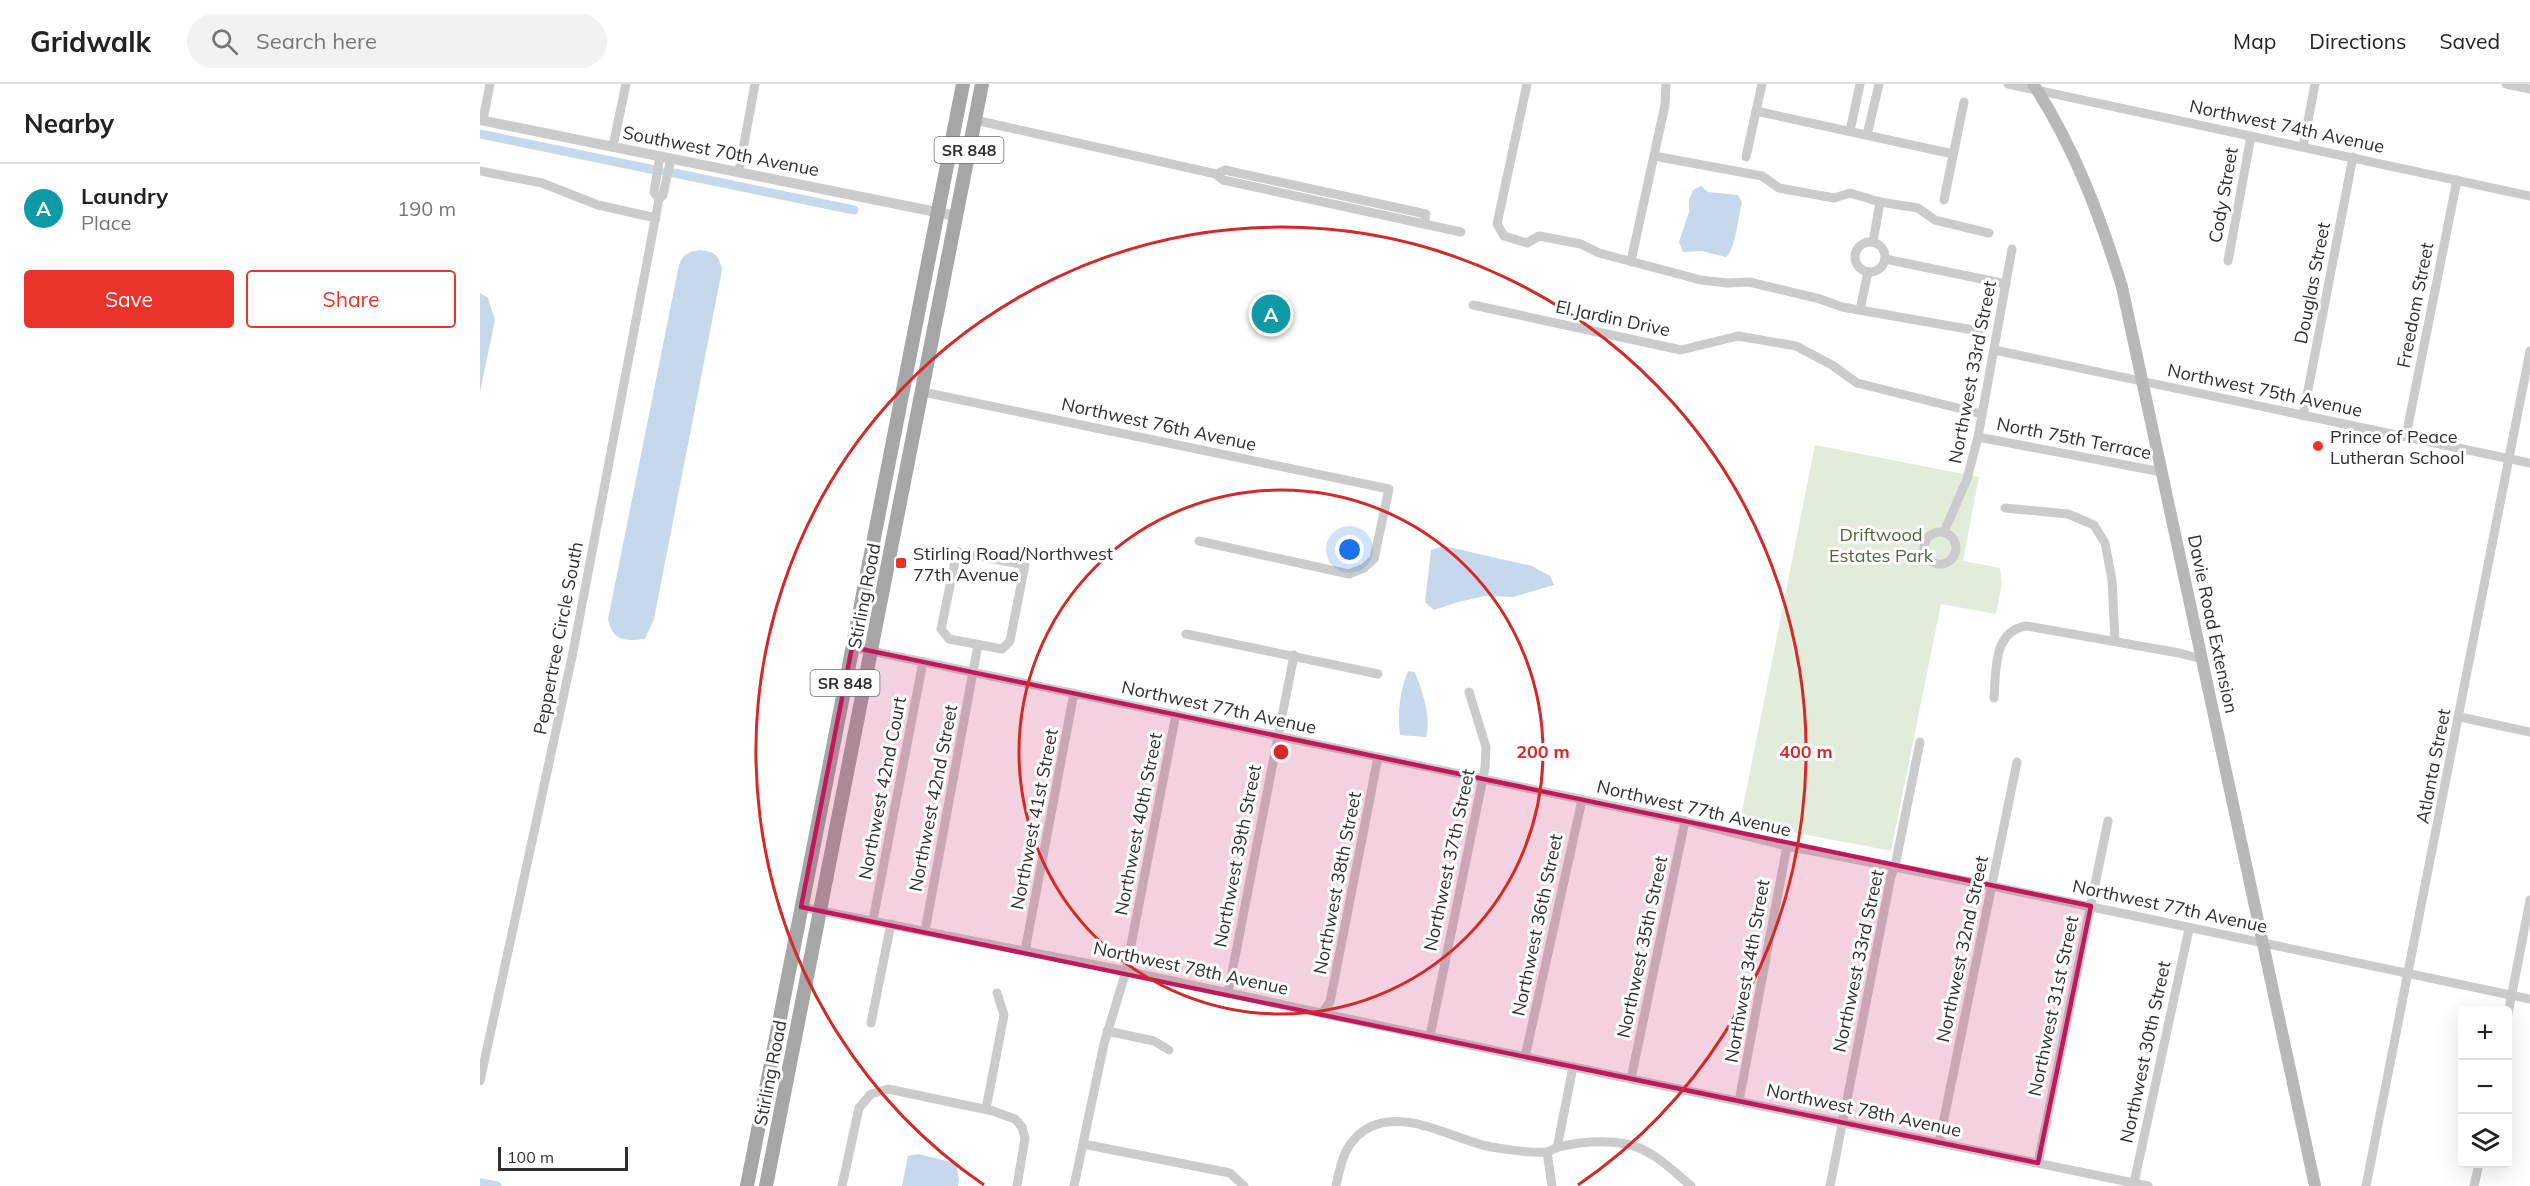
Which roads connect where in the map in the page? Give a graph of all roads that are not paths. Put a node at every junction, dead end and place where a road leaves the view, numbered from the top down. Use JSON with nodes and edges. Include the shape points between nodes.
{"nodes":[{"id":1,"x":490,"y":84,"type":"edge"},
{"id":2,"x":626,"y":84,"type":"edge"},
{"id":3,"x":755,"y":84,"type":"edge"},
{"id":4,"x":963,"y":84,"type":"edge"},
{"id":5,"x":982,"y":84,"type":"edge"},
{"id":6,"x":1527,"y":84,"type":"edge"},
{"id":7,"x":1666,"y":84,"type":"edge"},
{"id":8,"x":1762,"y":84,"type":"edge"},
{"id":9,"x":1860,"y":84,"type":"edge"},
{"id":10,"x":1879,"y":84,"type":"edge"},
{"id":11,"x":2008,"y":84,"type":"edge"},
{"id":12,"x":2315,"y":84,"type":"edge"},
{"id":13,"x":2506,"y":84,"type":"edge"},
{"id":14,"x":2035,"y":87,"type":"edge"},
{"id":15,"x":2530,"y":89,"type":"edge"},
{"id":16,"x":1964,"y":102,"type":"dead end"},
{"id":17,"x":1756,"y":111,"type":"junction"},
{"id":18,"x":482,"y":120,"type":"edge"},
{"id":19,"x":975,"y":120,"type":"junction"},
{"id":20,"x":1850,"y":131,"type":"junction"},
{"id":21,"x":1867,"y":135,"type":"junction"},
{"id":22,"x":2251,"y":136,"type":"junction"},
{"id":23,"x":613,"y":146,"type":"junction"},
{"id":24,"x":2303,"y":147,"type":"junction"},
{"id":25,"x":1953,"y":154,"type":"junction"},
{"id":26,"x":1654,"y":156,"type":"junction"},
{"id":27,"x":665,"y":157,"type":"junction"},
{"id":28,"x":1746,"y":157,"type":"dead end"},
{"id":29,"x":2353,"y":157,"type":"junction"},
{"id":30,"x":480,"y":171,"type":"edge"},
{"id":31,"x":739,"y":171,"type":"junction"},
{"id":32,"x":2457,"y":180,"type":"junction"},
{"id":33,"x":2530,"y":196,"type":"edge"},
{"id":34,"x":1944,"y":200,"type":"dead end"},
{"id":35,"x":1880,"y":202,"type":"junction"},
{"id":36,"x":938,"y":213,"type":"junction"},
{"id":37,"x":956,"y":216,"type":"junction"},
{"id":38,"x":656,"y":218,"type":"junction"},
{"id":39,"x":1461,"y":232,"type":"dead end"},
{"id":40,"x":1989,"y":233,"type":"dead end"},
{"id":41,"x":1873,"y":242,"type":"junction"},
{"id":42,"x":2012,"y":249,"type":"dead end"},
{"id":43,"x":1885,"y":259,"type":"junction"},
{"id":44,"x":1631,"y":261,"type":"junction"},
{"id":45,"x":2228,"y":261,"type":"dead end"},
{"id":46,"x":1868,"y":272,"type":"junction"},
{"id":47,"x":2006,"y":284,"type":"junction"},
{"id":48,"x":1473,"y":305,"type":"dead end"},
{"id":49,"x":1860,"y":310,"type":"junction"},
{"id":50,"x":1979,"y":331,"type":"dead end"},
{"id":51,"x":1994,"y":351,"type":"junction"},
{"id":52,"x":2530,"y":351,"type":"edge"},
{"id":53,"x":2141,"y":381,"type":"junction"},
{"id":54,"x":922,"y":392,"type":"junction"},
{"id":55,"x":1982,"y":414,"type":"junction"},
{"id":56,"x":2303,"y":416,"type":"junction"},
{"id":57,"x":1978,"y":436,"type":"junction"},
{"id":58,"x":2406,"y":436,"type":"junction"},
{"id":59,"x":2509,"y":459,"type":"junction"},
{"id":60,"x":2530,"y":463,"type":"edge"},
{"id":61,"x":2162,"y":472,"type":"junction"},
{"id":62,"x":2004,"y":508,"type":"dead end"},
{"id":63,"x":1944,"y":532,"type":"dead end"},
{"id":64,"x":1199,"y":542,"type":"dead end"},
{"id":65,"x":1186,"y":633,"type":"dead end"},
{"id":66,"x":2115,"y":641,"type":"junction"},
{"id":67,"x":978,"y":645,"type":"junction"},
{"id":68,"x":852,"y":647,"type":"junction"},
{"id":69,"x":872,"y":651,"type":"junction"},
{"id":70,"x":1294,"y":656,"type":"junction"},
{"id":71,"x":2202,"y":659,"type":"junction"},
{"id":72,"x":923,"y":662,"type":"junction"},
{"id":73,"x":974,"y":672,"type":"junction"},
{"id":74,"x":1378,"y":674,"type":"dead end"},
{"id":75,"x":1469,"y":692,"type":"dead end"},
{"id":76,"x":1074,"y":693,"type":"junction"},
{"id":77,"x":1994,"y":698,"type":"dead end"},
{"id":78,"x":1176,"y":714,"type":"junction"},
{"id":79,"x":2460,"y":717,"type":"junction"},
{"id":80,"x":2530,"y":732,"type":"edge"},
{"id":81,"x":1276,"y":735,"type":"junction"},
{"id":82,"x":1920,"y":742,"type":"dead end"},
{"id":83,"x":1378,"y":757,"type":"junction"},
{"id":84,"x":2017,"y":762,"type":"dead end"},
{"id":85,"x":1482,"y":780,"type":"junction"},
{"id":86,"x":1582,"y":800,"type":"junction"},
{"id":87,"x":1685,"y":821,"type":"junction"},
{"id":88,"x":2108,"y":821,"type":"dead end"},
{"id":89,"x":1786,"y":846,"type":"junction"},
{"id":90,"x":1895,"y":866,"type":"junction"},
{"id":91,"x":1992,"y":886,"type":"junction"},
{"id":92,"x":2530,"y":900,"type":"edge"},
{"id":93,"x":801,"y":906,"type":"junction"},
{"id":94,"x":2091,"y":906,"type":"junction"},
{"id":95,"x":820,"y":911,"type":"junction"},
{"id":96,"x":873,"y":920,"type":"junction"},
{"id":97,"x":891,"y":924,"type":"junction"},
{"id":98,"x":2189,"y":929,"type":"junction"},
{"id":99,"x":925,"y":931,"type":"junction"},
{"id":100,"x":2263,"y":943,"type":"junction"},
{"id":101,"x":1025,"y":951,"type":"junction"},
{"id":102,"x":1126,"y":971,"type":"junction"},
{"id":103,"x":2408,"y":973,"type":"junction"},
{"id":104,"x":997,"y":993,"type":"dead end"},
{"id":105,"x":1228,"y":993,"type":"junction"},
{"id":106,"x":2511,"y":995,"type":"junction"},
{"id":107,"x":2530,"y":999,"type":"edge"},
{"id":108,"x":2509,"y":1006,"type":"edge"},
{"id":109,"x":1322,"y":1013,"type":"junction"},
{"id":110,"x":871,"y":1023,"type":"dead end"},
{"id":111,"x":1107,"y":1032,"type":"junction"},
{"id":112,"x":1430,"y":1036,"type":"junction"},
{"id":113,"x":1169,"y":1050,"type":"dead end"},
{"id":114,"x":1526,"y":1057,"type":"junction"},
{"id":115,"x":1573,"y":1067,"type":"junction"},
{"id":116,"x":1631,"y":1079,"type":"junction"},
{"id":117,"x":480,"y":1081,"type":"edge"},
{"id":118,"x":1739,"y":1101,"type":"junction"},
{"id":119,"x":987,"y":1109,"type":"junction"},
{"id":120,"x":1842,"y":1122,"type":"junction"},
{"id":121,"x":1939,"y":1143,"type":"junction"},
{"id":122,"x":1083,"y":1144,"type":"junction"},
{"id":123,"x":1557,"y":1148,"type":"junction"},
{"id":124,"x":1547,"y":1152,"type":"junction"},
{"id":125,"x":2038,"y":1163,"type":"junction"},
{"id":126,"x":2477,"y":1168,"type":"edge"},
{"id":127,"x":1241,"y":1182,"type":"edge"},
{"id":128,"x":2134,"y":1183,"type":"junction"},
{"id":129,"x":747,"y":1186,"type":"edge"},
{"id":130,"x":766,"y":1186,"type":"edge"},
{"id":131,"x":842,"y":1186,"type":"edge"},
{"id":132,"x":1017,"y":1186,"type":"edge"},
{"id":133,"x":1074,"y":1186,"type":"edge"},
{"id":134,"x":1336,"y":1186,"type":"edge"},
{"id":135,"x":1552,"y":1186,"type":"edge"},
{"id":136,"x":1691,"y":1186,"type":"edge"},
{"id":137,"x":1830,"y":1186,"type":"edge"},
{"id":138,"x":2148,"y":1186,"type":"edge"},
{"id":139,"x":2316,"y":1186,"type":"edge"},
{"id":140,"x":2366,"y":1186,"type":"edge"},
{"id":141,"x":2474,"y":1186,"type":"edge"}],
"edges":[{"from":1,"to":18,"type":"street"},
{"from":2,"to":23,"type":"street"},
{"from":3,"to":31,"type":"street"},
{"from":4,"to":36,"type":"main road","name":"Stirling Road","number":"SR 848"},
{"from":5,"to":19,"type":"main road","name":"Stirling Road","number":"SR 848"},
{"from":6,"to":44,"type":"street","via":[[1497,224],[1504,236],[1527,243],[1539,236],[1581,244]]},
{"from":7,"to":26,"type":"street"},
{"from":8,"to":17,"type":"street"},
{"from":9,"to":20,"type":"street"},
{"from":10,"to":21,"type":"street"},
{"from":11,"to":14,"type":"street","name":"Northwest 74th Avenue"},
{"from":12,"to":24,"type":"street"},
{"from":13,"to":15,"type":"street"},
{"from":14,"to":22,"type":"street","name":"Northwest 74th Avenue"},
{"from":14,"to":53,"type":"main road","name":"Davie Road Extension","via":[[2067,144],[2105,232],[2122,287]]},
{"from":16,"to":25,"type":"street"},
{"from":17,"to":20,"type":"street"},
{"from":17,"to":28,"type":"street"},
{"from":18,"to":23,"type":"street","name":"Southwest 70th Avenue"},
{"from":19,"to":37,"type":"main road","name":"Stirling Road","number":"SR 848"},
{"from":19,"to":39,"type":"street","via":[[1216,174],[1225,170],[1426,214],[1424,224]]},
{"from":20,"to":21,"type":"street"},
{"from":21,"to":25,"type":"street"},
{"from":22,"to":24,"type":"street","name":"Northwest 74th Avenue"},
{"from":22,"to":45,"type":"street","name":"Cody Street"},
{"from":23,"to":27,"type":"street","name":"Southwest 70th Avenue"},
{"from":24,"to":29,"type":"street","name":"Northwest 74th Avenue"},
{"from":25,"to":34,"type":"street"},
{"from":26,"to":35,"type":"street","via":[[1762,176],[1779,188],[1834,198],[1850,193]]},
{"from":26,"to":44,"type":"street"},
{"from":27,"to":31,"type":"street","name":"Southwest 70th Avenue"},
{"from":27,"to":38,"type":"street","name":"Peppertree Circle South","via":[[654,192],[659,199]]},
{"from":29,"to":32,"type":"street","name":"Northwest 74th Avenue"},
{"from":29,"to":56,"type":"street","name":"Douglas Street"},
{"from":30,"to":38,"type":"street","via":[[542,183],[598,205]]},
{"from":31,"to":36,"type":"street","name":"Southwest 70th Avenue"},
{"from":32,"to":33,"type":"street","name":"Northwest 74th Avenue"},
{"from":32,"to":58,"type":"street","name":"Freedom Street"},
{"from":35,"to":40,"type":"street","via":[[1918,208],[1935,220]]},
{"from":35,"to":41,"type":"street"},
{"from":36,"to":37,"type":"street","name":"Southwest 70th Avenue"},
{"from":36,"to":68,"type":"main road","name":"Stirling Road","number":"SR 848"},
{"from":37,"to":54,"type":"main road","name":"Stirling Road","number":"SR 848"},
{"from":38,"to":117,"type":"street","name":"Peppertree Circle South","via":[[573,652]]},
{"from":41,"to":43,"type":"street","via":[[1882,248]]},
{"from":41,"to":46,"type":"street","via":[[1862,245],[1856,255],[1858,266]]},
{"from":42,"to":47,"type":"street","name":"Northwest 33rd Street"},
{"from":43,"to":46,"type":"street","via":[[1879,269]]},
{"from":43,"to":47,"type":"street"},
{"from":44,"to":49,"type":"street","via":[[1701,280],[1749,282]]},
{"from":46,"to":49,"type":"street"},
{"from":47,"to":51,"type":"street","name":"Northwest 33rd Street"},
{"from":48,"to":55,"type":"street","name":"El Jardin Drive","via":[[1681,350],[1738,336],[1796,346],[1857,383]]},
{"from":49,"to":50,"type":"street"},
{"from":51,"to":53,"type":"street","name":"Northwest 75th Avenue"},
{"from":51,"to":55,"type":"street","name":"Northwest 33rd Street"},
{"from":52,"to":59,"type":"street","name":"Atlanta Street"},
{"from":53,"to":56,"type":"street","name":"Northwest 75th Avenue"},
{"from":53,"to":61,"type":"main road","name":"Davie Road Extension"},
{"from":54,"to":64,"type":"street","name":"Northwest 76th Avenue","via":[[1389,489],[1374,559],[1349,574]]},
{"from":54,"to":69,"type":"main road","name":"Stirling Road","number":"SR 848"},
{"from":55,"to":57,"type":"street","name":"Northwest 33rd Street"},
{"from":56,"to":58,"type":"street","name":"Northwest 75th Avenue"},
{"from":57,"to":61,"type":"street","name":"North 75th Terrace"},
{"from":57,"to":63,"type":"street","name":"Northwest 33rd Street","via":[[1968,479]]},
{"from":58,"to":59,"type":"street","name":"Northwest 75th Avenue"},
{"from":59,"to":60,"type":"street","name":"Northwest 75th Avenue"},
{"from":59,"to":79,"type":"street","name":"Atlanta Street"},
{"from":61,"to":71,"type":"main road","name":"Davie Road Extension"},
{"from":62,"to":66,"type":"street","via":[[2068,513],[2094,525],[2105,543],[2110,570]]},
{"from":65,"to":70,"type":"street"},
{"from":66,"to":71,"type":"street"},
{"from":66,"to":77,"type":"street","via":[[2014,627],[2002,639]]},
{"from":67,"to":67,"type":"street","via":[[949,639],[941,629],[957,552],[1025,566],[1010,641],[1002,649]]},
{"from":67,"to":73,"type":"street","name":"Northwest 42nd Street"},
{"from":68,"to":69,"type":"street","name":"Northwest 77th Avenue"},
{"from":68,"to":93,"type":"main road","name":"Stirling Road","number":"SR 848"},
{"from":69,"to":72,"type":"street","name":"Northwest 77th Avenue"},
{"from":69,"to":95,"type":"main road","name":"Stirling Road","number":"SR 848"},
{"from":70,"to":74,"type":"street"},
{"from":70,"to":81,"type":"street","name":"Northwest 39th Street"},
{"from":71,"to":100,"type":"main road","name":"Davie Road Extension"},
{"from":72,"to":73,"type":"street","name":"Northwest 77th Avenue"},
{"from":72,"to":96,"type":"street","name":"Northwest 42nd Court"},
{"from":73,"to":76,"type":"street","name":"Northwest 77th Avenue"},
{"from":73,"to":99,"type":"street","name":"Northwest 42nd Street"},
{"from":75,"to":85,"type":"street","name":"Northwest 37th Street","via":[[1486,747]]},
{"from":76,"to":78,"type":"street","name":"Northwest 77th Avenue"},
{"from":76,"to":101,"type":"street","name":"Northwest 41st Street"},
{"from":78,"to":81,"type":"street","name":"Northwest 77th Avenue"},
{"from":78,"to":102,"type":"street","name":"Northwest 40th Street"},
{"from":79,"to":80,"type":"street"},
{"from":79,"to":103,"type":"street","name":"Atlanta Street"},
{"from":81,"to":83,"type":"street","name":"Northwest 77th Avenue"},
{"from":81,"to":105,"type":"street","name":"Northwest 39th Street"},
{"from":82,"to":90,"type":"street","name":"Northwest 33rd Street"},
{"from":83,"to":85,"type":"street","name":"Northwest 77th Avenue"},
{"from":83,"to":109,"type":"street","name":"Northwest 38th Street","via":[[1330,1002]]},
{"from":84,"to":91,"type":"street","name":"Northwest 32nd Street"},
{"from":85,"to":86,"type":"street","name":"Northwest 77th Avenue"},
{"from":85,"to":112,"type":"street","name":"Northwest 37th Street"},
{"from":86,"to":87,"type":"street","name":"Northwest 77th Avenue"},
{"from":86,"to":114,"type":"street","name":"Northwest 36th Street"},
{"from":87,"to":89,"type":"street","name":"Northwest 77th Avenue"},
{"from":87,"to":116,"type":"street","name":"Northwest 35th Street"},
{"from":88,"to":94,"type":"street","name":"Northwest 31st Street"},
{"from":89,"to":90,"type":"street","name":"Northwest 77th Avenue"},
{"from":89,"to":118,"type":"street","name":"Northwest 34th Street"},
{"from":90,"to":91,"type":"street","name":"Northwest 77th Avenue"},
{"from":90,"to":120,"type":"street","name":"Northwest 33rd Street"},
{"from":91,"to":94,"type":"street","name":"Northwest 77th Avenue"},
{"from":91,"to":121,"type":"street","name":"Northwest 32nd Street"},
{"from":92,"to":106,"type":"street"},
{"from":93,"to":95,"type":"street","name":"Northwest 78th Avenue"},
{"from":93,"to":129,"type":"main road","name":"Stirling Road","number":"SR 848"},
{"from":94,"to":98,"type":"street","name":"Northwest 77th Avenue"},
{"from":94,"to":125,"type":"street","name":"Northwest 31st Street"},
{"from":95,"to":96,"type":"street","name":"Northwest 78th Avenue"},
{"from":95,"to":130,"type":"main road","name":"Stirling Road","number":"SR 848"},
{"from":96,"to":97,"type":"street","name":"Northwest 78th Avenue"},
{"from":97,"to":99,"type":"street","name":"Northwest 78th Avenue"},
{"from":97,"to":110,"type":"street"},
{"from":98,"to":100,"type":"street","name":"Northwest 77th Avenue"},
{"from":98,"to":128,"type":"street","name":"Northwest 30th Street"},
{"from":99,"to":101,"type":"street","name":"Northwest 78th Avenue"},
{"from":100,"to":103,"type":"street","name":"Northwest 77th Avenue"},
{"from":100,"to":139,"type":"main road","name":"Davie Road Extension"},
{"from":101,"to":102,"type":"street","name":"Northwest 78th Avenue"},
{"from":102,"to":105,"type":"street","name":"Northwest 78th Avenue"},
{"from":102,"to":111,"type":"street","name":"Northwest 40th Street"},
{"from":103,"to":106,"type":"street","name":"Northwest 77th Avenue"},
{"from":103,"to":140,"type":"street","name":"Atlanta Street"},
{"from":104,"to":119,"type":"street","via":[[1004,1016]]},
{"from":105,"to":109,"type":"street","name":"Northwest 78th Avenue"},
{"from":106,"to":107,"type":"street","name":"Northwest 77th Avenue"},
{"from":106,"to":108,"type":"street"},
{"from":109,"to":112,"type":"street","name":"Northwest 78th Avenue"},
{"from":111,"to":113,"type":"street","via":[[1154,1041]]},
{"from":111,"to":122,"type":"street","name":"Northwest 40th Street"},
{"from":112,"to":114,"type":"street","name":"Northwest 78th Avenue"},
{"from":114,"to":115,"type":"street","name":"Northwest 78th Avenue"},
{"from":115,"to":116,"type":"street","name":"Northwest 78th Avenue"},
{"from":115,"to":123,"type":"street"},
{"from":116,"to":118,"type":"street","name":"Northwest 78th Avenue"},
{"from":118,"to":120,"type":"street","name":"Northwest 78th Avenue"},
{"from":119,"to":131,"type":"street","via":[[893,1090],[871,1094],[863,1100],[857,1114]]},
{"from":119,"to":132,"type":"street","via":[[1011,1116],[1022,1127],[1025,1145]]},
{"from":120,"to":121,"type":"street","name":"Northwest 78th Avenue"},
{"from":120,"to":137,"type":"street","name":"Northwest 33rd Street"},
{"from":121,"to":125,"type":"street","name":"Northwest 78th Avenue"},
{"from":122,"to":127,"type":"street","via":[[1230,1173]]},
{"from":122,"to":133,"type":"street","name":"Northwest 40th Street"},
{"from":123,"to":124,"type":"street"},
{"from":123,"to":136,"type":"street","via":[[1599,1142],[1625,1144],[1645,1150]]},
{"from":124,"to":134,"type":"street","via":[[1482,1145],[1430,1128],[1390,1121],[1353,1139],[1341,1158]]},
{"from":124,"to":135,"type":"street"},
{"from":125,"to":128,"type":"street","name":"Northwest 78th Avenue"},
{"from":126,"to":141,"type":"street"},
{"from":128,"to":138,"type":"street","name":"Northwest 78th Avenue"}]}
